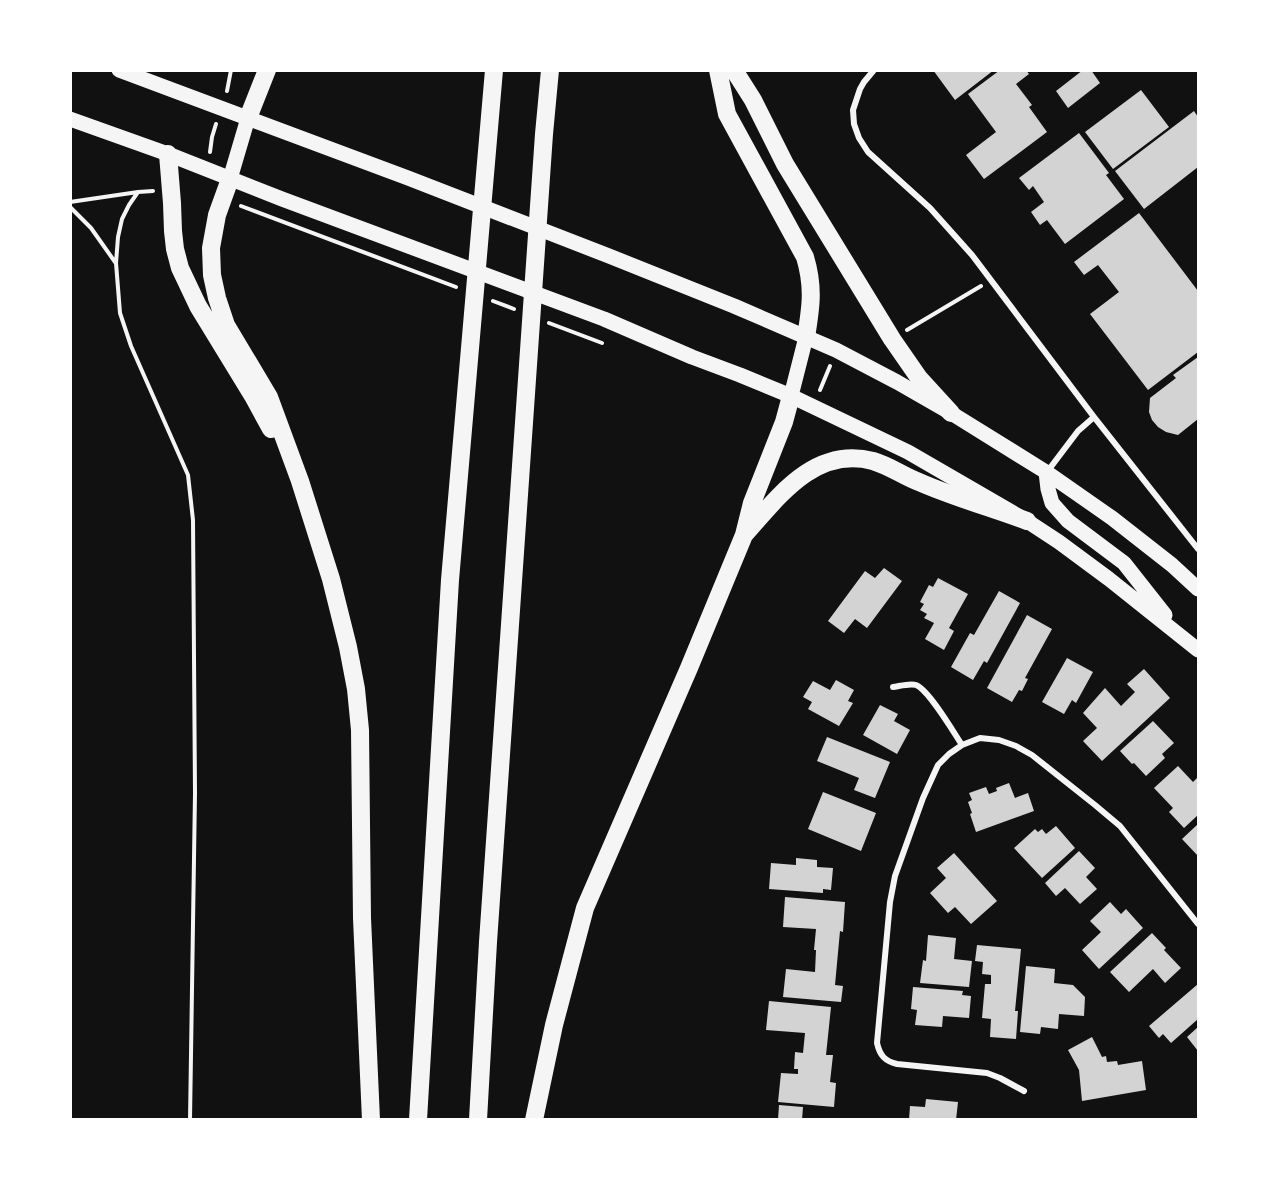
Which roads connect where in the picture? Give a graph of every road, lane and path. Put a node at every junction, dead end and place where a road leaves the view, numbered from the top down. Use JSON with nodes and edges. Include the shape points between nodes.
{"nodes":[{"id":1,"x":119,"y":70,"type":"edge"},
{"id":2,"x":231,"y":70,"type":"edge"},
{"id":3,"x":267,"y":70,"type":"edge"},
{"id":4,"x":494,"y":70,"type":"edge"},
{"id":5,"x":550,"y":70,"type":"edge"},
{"id":6,"x":718,"y":70,"type":"edge"},
{"id":7,"x":734,"y":70,"type":"edge"},
{"id":8,"x":874,"y":70,"type":"edge"},
{"id":9,"x":225,"y":96,"type":"dead end"},
{"id":10,"x":248,"y":118,"type":"junction"},
{"id":11,"x":70,"y":119,"type":"edge"},
{"id":12,"x":215,"y":127,"type":"dead end"},
{"id":13,"x":210,"y":153,"type":"dead end"},
{"id":14,"x":168,"y":154,"type":"junction"},
{"id":15,"x":230,"y":178,"type":"junction"},
{"id":16,"x":222,"y":201,"type":"junction"},
{"id":17,"x":70,"y":202,"type":"edge"},
{"id":18,"x":70,"y":207,"type":"edge"},
{"id":19,"x":116,"y":263,"type":"junction"},
{"id":20,"x":992,"y":280,"type":"junction"},
{"id":21,"x":464,"y":290,"type":"dead end"},
{"id":22,"x":485,"y":298,"type":"dead end"},
{"id":23,"x":517,"y":310,"type":"dead end"},
{"id":24,"x":549,"y":323,"type":"dead end"},
{"id":25,"x":806,"y":337,"type":"junction"},
{"id":26,"x":892,"y":339,"type":"junction"},
{"id":27,"x":602,"y":343,"type":"dead end"},
{"id":28,"x":791,"y":396,"type":"junction"},
{"id":29,"x":951,"y":413,"type":"junction"},
{"id":30,"x":1095,"y":417,"type":"junction"},
{"id":31,"x":1046,"y":472,"type":"junction"},
{"id":32,"x":300,"y":481,"type":"junction"},
{"id":33,"x":1027,"y":521,"type":"junction"},
{"id":34,"x":744,"y":535,"type":"junction"},
{"id":35,"x":1198,"y":549,"type":"edge"},
{"id":36,"x":1198,"y":589,"type":"edge"},
{"id":37,"x":1178,"y":632,"type":"junction"},
{"id":38,"x":1198,"y":650,"type":"edge"},
{"id":39,"x":893,"y":687,"type":"dead end"},
{"id":40,"x":963,"y":745,"type":"junction"},
{"id":41,"x":1198,"y":924,"type":"edge"},
{"id":42,"x":1024,"y":1091,"type":"dead end"},
{"id":43,"x":190,"y":1119,"type":"edge"},
{"id":44,"x":371,"y":1119,"type":"edge"},
{"id":45,"x":418,"y":1119,"type":"edge"},
{"id":46,"x":478,"y":1119,"type":"edge"},
{"id":47,"x":534,"y":1119,"type":"edge"}],
"edges":[{"from":1,"to":10,"type":"main road"},
{"from":2,"to":9,"type":"path"},
{"from":3,"to":10,"type":"highway"},
{"from":4,"to":45,"type":"highway","via":[[450,580]]},
{"from":5,"to":46,"type":"highway"},
{"from":6,"to":25,"type":"highway","via":[[727,114],[805,257],[812,291]]},
{"from":7,"to":26,"type":"highway","via":[[785,164]]},
{"from":8,"to":20,"type":"street","via":[[860,89],[853,110],[859,138],[868,152],[954,233]]},
{"from":10,"to":15,"type":"main road"},
{"from":10,"to":25,"type":"main road","via":[[609,256]]},
{"from":11,"to":14,"type":"main road"},
{"from":12,"to":13,"type":"path"},
{"from":14,"to":15,"type":"main road"},
{"from":14,"to":32,"type":"highway","via":[[173,231],[180,268]]},
{"from":15,"to":16,"type":"highway"},
{"from":15,"to":28,"type":"main road","via":[[604,319]]},
{"from":16,"to":21,"type":"path"},
{"from":16,"to":32,"type":"highway","via":[[211,248],[217,298],[226,325],[269,397]]},
{"from":17,"to":19,"type":"path","via":[[138,192],[122,219]]},
{"from":18,"to":19,"type":"path"},
{"from":19,"to":43,"type":"path","via":[[125,330],[188,475],[193,520],[195,793]]},
{"from":20,"to":26,"type":"path"},
{"from":20,"to":30,"type":"street"},
{"from":22,"to":23,"type":"path"},
{"from":24,"to":27,"type":"path"},
{"from":25,"to":28,"type":"main road"},
{"from":25,"to":29,"type":"main road"},
{"from":26,"to":29,"type":"highway","via":[[919,378]]},
{"from":28,"to":33,"type":"main road","via":[[908,452]]},
{"from":28,"to":34,"type":"highway"},
{"from":29,"to":31,"type":"main road"},
{"from":30,"to":31,"type":"street","via":[[1078,431]]},
{"from":30,"to":35,"type":"street"},
{"from":31,"to":36,"type":"main road","via":[[1112,518]]},
{"from":31,"to":37,"type":"main road","via":[[1052,503],[1124,563]]},
{"from":32,"to":44,"type":"highway","via":[[334,588],[357,699]]},
{"from":33,"to":34,"type":"highway","via":[[918,482],[891,467],[873,461],[842,459],[805,473]]},
{"from":33,"to":37,"type":"main road"},
{"from":34,"to":47,"type":"highway","via":[[585,908]]},
{"from":37,"to":38,"type":"main road"},
{"from":39,"to":40,"type":"street","via":[[917,685],[928,694]]},
{"from":40,"to":41,"type":"street","via":[[980,738],[999,740],[1032,755],[1120,826]]},
{"from":40,"to":42,"type":"street","via":[[938,765],[895,876],[877,1043],[882,1058],[889,1062],[987,1073]]}]}
